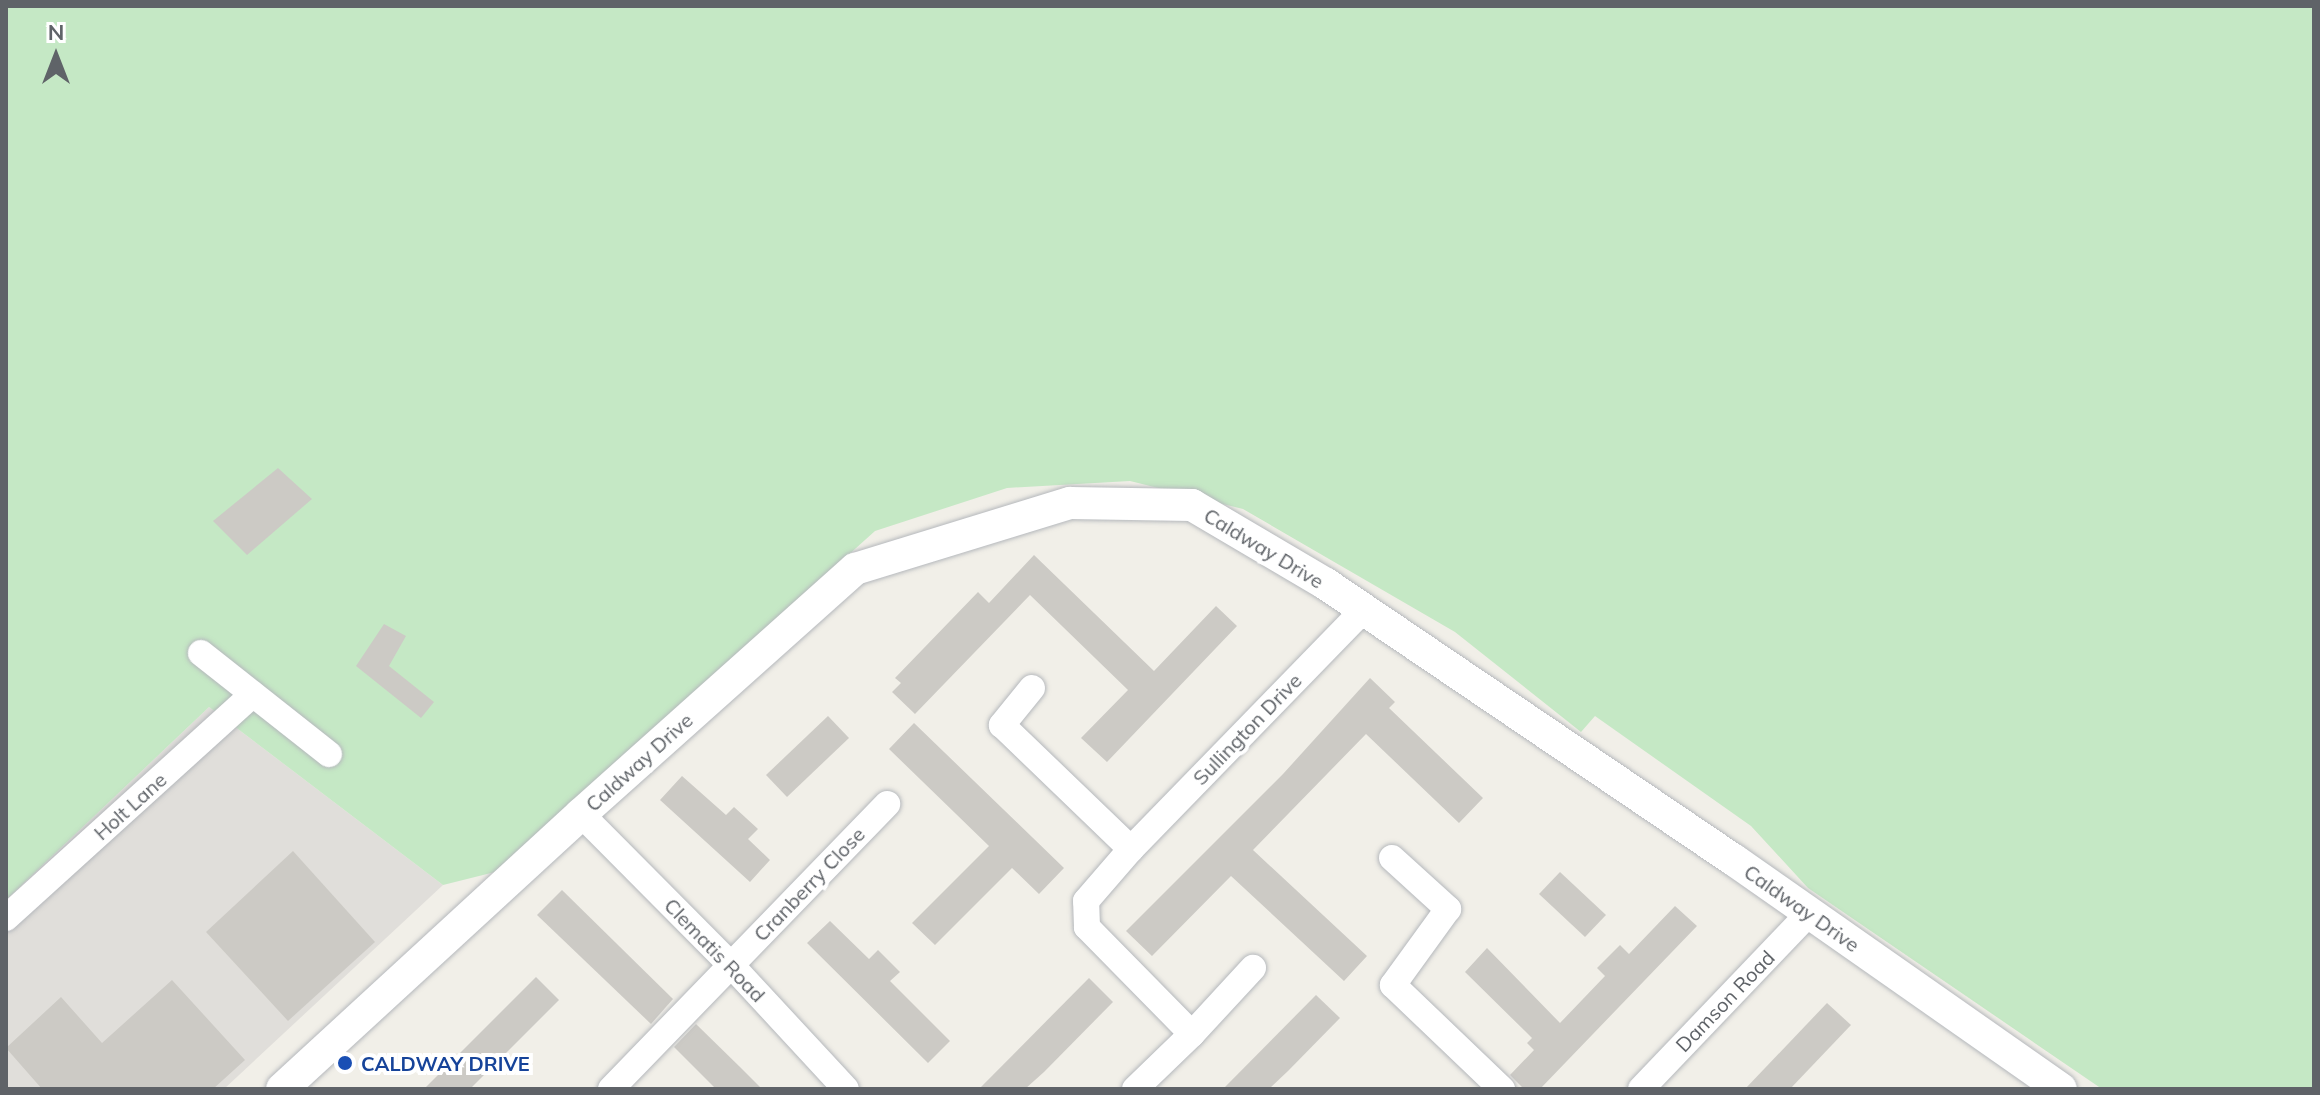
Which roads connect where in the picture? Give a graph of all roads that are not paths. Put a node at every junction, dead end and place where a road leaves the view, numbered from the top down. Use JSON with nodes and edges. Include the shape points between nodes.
{"nodes":[{"id":1,"x":1364,"y":609,"type":"junction"},
{"id":2,"x":201,"y":653,"type":"dead end"},
{"id":3,"x":1032,"y":688,"type":"dead end"},
{"id":4,"x":253,"y":694,"type":"junction"},
{"id":5,"x":329,"y":754,"type":"dead end"},
{"id":6,"x":887,"y":804,"type":"dead end"},
{"id":7,"x":581,"y":814,"type":"junction"},
{"id":8,"x":1131,"y":849,"type":"junction"},
{"id":9,"x":1392,"y":858,"type":"dead end"},
{"id":10,"x":1809,"y":913,"type":"junction"},
{"id":11,"x":6,"y":918,"type":"edge"},
{"id":12,"x":733,"y":967,"type":"junction"},
{"id":13,"x":1253,"y":968,"type":"dead end"},
{"id":14,"x":1192,"y":1034,"type":"junction"},
{"id":15,"x":282,"y":1089,"type":"edge"},
{"id":16,"x":611,"y":1089,"type":"edge"},
{"id":17,"x":846,"y":1089,"type":"edge"},
{"id":18,"x":1135,"y":1089,"type":"edge"},
{"id":19,"x":1502,"y":1089,"type":"edge"},
{"id":20,"x":1641,"y":1089,"type":"edge"},
{"id":21,"x":2061,"y":1089,"type":"edge"}],
"edges":[{"from":1,"to":7,"type":"street","name":"Caldway Drive","via":[[1192,505],[1070,503],[855,569]]},
{"from":1,"to":8,"type":"street","name":"Sullington Drive"},
{"from":1,"to":10,"type":"street","name":"Caldway Drive"},
{"from":2,"to":4,"type":"street"},
{"from":3,"to":8,"type":"street","via":[[1002,725]]},
{"from":4,"to":5,"type":"street"},
{"from":4,"to":11,"type":"street","name":"Holt Lane"},
{"from":6,"to":12,"type":"street","name":"Cranberry Close"},
{"from":7,"to":12,"type":"street","name":"Clematis Road"},
{"from":7,"to":15,"type":"street","name":"Caldway Drive"},
{"from":8,"to":14,"type":"street","name":"Sullington Drive","via":[[1086,901],[1087,927]]},
{"from":9,"to":19,"type":"street","via":[[1448,909],[1393,985]]},
{"from":10,"to":20,"type":"street","name":"Damson Road"},
{"from":10,"to":21,"type":"street","name":"Caldway Drive"},
{"from":12,"to":16,"type":"street","name":"Cranberry Close"},
{"from":12,"to":17,"type":"street","name":"Clematis Road"},
{"from":13,"to":14,"type":"street"},
{"from":14,"to":18,"type":"street"}]}
